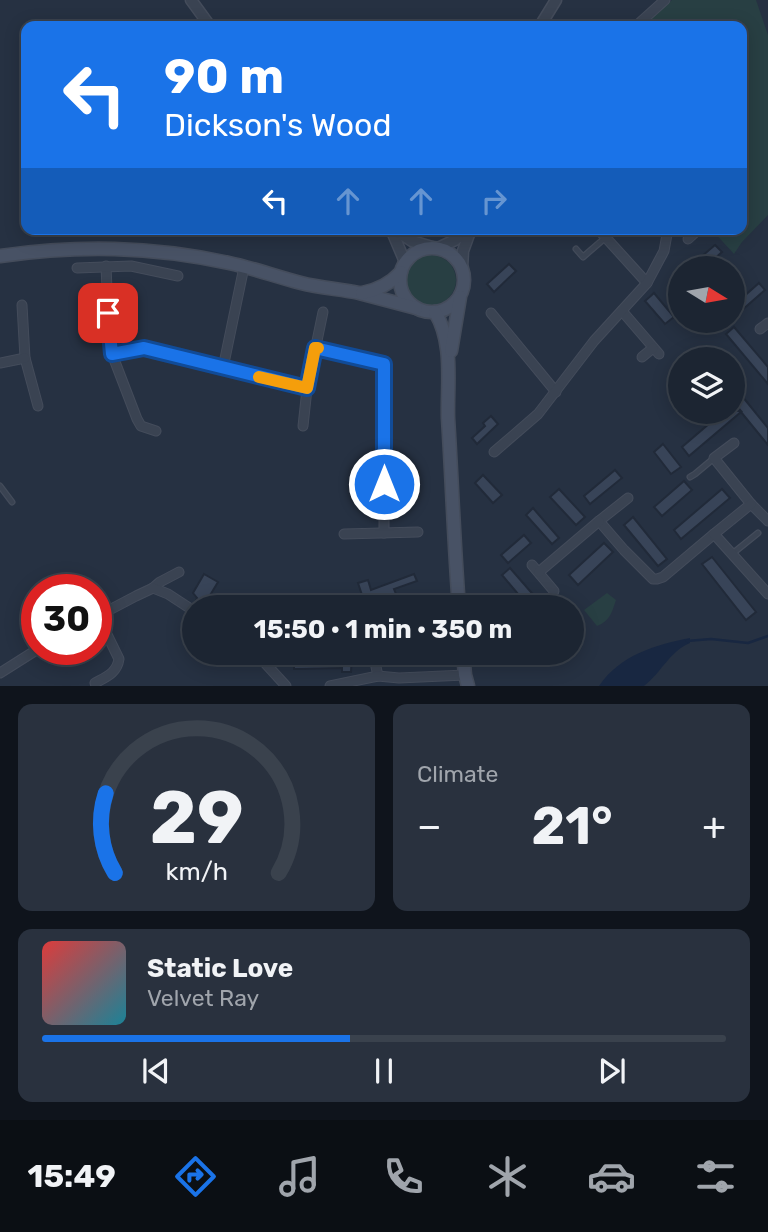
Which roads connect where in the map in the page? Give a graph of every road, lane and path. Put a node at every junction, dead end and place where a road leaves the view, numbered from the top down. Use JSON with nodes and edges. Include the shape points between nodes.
{"nodes":[{"id":1,"x":191,"y":0,"type":"edge"},
{"id":2,"x":556,"y":0,"type":"edge"},
{"id":3,"x":666,"y":0,"type":"edge"},
{"id":4,"x":206,"y":21,"type":"edge"},
{"id":5,"x":543,"y":21,"type":"edge"},
{"id":6,"x":642,"y":21,"type":"edge"},
{"id":7,"x":394,"y":235,"type":"edge"},
{"id":8,"x":402,"y":235,"type":"edge"},
{"id":9,"x":461,"y":235,"type":"edge"},
{"id":10,"x":468,"y":235,"type":"edge"},
{"id":11,"x":667,"y":235,"type":"edge"},
{"id":12,"x":692,"y":235,"type":"edge"},
{"id":13,"x":606,"y":237,"type":"joint"},
{"id":14,"x":688,"y":239,"type":"dead end"},
{"id":15,"x":435,"y":247,"type":"junction"},
{"id":16,"x":576,"y":248,"type":"dead end"},
{"id":17,"x":0,"y":256,"type":"edge"},
{"id":18,"x":106,"y":266,"type":"junction"},
{"id":19,"x":244,"y":267,"type":"junction"},
{"id":20,"x":403,"y":267,"type":"junction"},
{"id":21,"x":77,"y":268,"type":"dead end"},
{"id":22,"x":462,"y":268,"type":"junction"},
{"id":23,"x":178,"y":276,"type":"dead end"},
{"id":24,"x":647,"y":283,"type":"junction"},
{"id":25,"x":358,"y":293,"type":"junction"},
{"id":26,"x":460,"y":297,"type":"junction"},
{"id":27,"x":22,"y":304,"type":"dead end"},
{"id":28,"x":416,"y":308,"type":"junction"},
{"id":29,"x":323,"y":312,"type":"dead end"},
{"id":30,"x":622,"y":312,"type":"junction"},
{"id":31,"x":435,"y":313,"type":"junction"},
{"id":32,"x":491,"y":313,"type":"dead end"},
{"id":33,"x":315,"y":348,"type":"junction"},
{"id":34,"x":112,"y":354,"type":"junction"},
{"id":35,"x":642,"y":357,"type":"dead end"},
{"id":36,"x":25,"y":358,"type":"junction"},
{"id":37,"x":0,"y":363,"type":"edge"},
{"id":38,"x":223,"y":368,"type":"junction"},
{"id":39,"x":447,"y":368,"type":"junction"},
{"id":40,"x":307,"y":388,"type":"junction"},
{"id":41,"x":556,"y":392,"type":"junction"},
{"id":42,"x":38,"y":405,"type":"dead end"},
{"id":43,"x":303,"y":426,"type":"dead end"},
{"id":44,"x":156,"y":431,"type":"dead end"},
{"id":45,"x":734,"y":443,"type":"dead end"},
{"id":46,"x":494,"y":452,"type":"dead end"},
{"id":47,"x":714,"y":458,"type":"junction"},
{"id":48,"x":690,"y":477,"type":"dead end"},
{"id":49,"x":0,"y":486,"type":"edge"},
{"id":50,"x":628,"y":498,"type":"dead end"},
{"id":51,"x":12,"y":502,"type":"dead end"},
{"id":52,"x":751,"y":504,"type":"junction"},
{"id":53,"x":599,"y":521,"type":"junction"},
{"id":54,"x":768,"y":521,"type":"edge"},
{"id":55,"x":418,"y":532,"type":"dead end"},
{"id":56,"x":384,"y":533,"type":"junction"},
{"id":57,"x":758,"y":533,"type":"dead end"},
{"id":58,"x":344,"y":534,"type":"dead end"},
{"id":59,"x":714,"y":534,"type":"junction"},
{"id":60,"x":732,"y":554,"type":"junction"},
{"id":61,"x":179,"y":572,"type":"dead end"},
{"id":62,"x":153,"y":588,"type":"junction"},
{"id":63,"x":766,"y":589,"type":"edge"},
{"id":64,"x":554,"y":591,"type":"dead end"},
{"id":65,"x":458,"y":595,"type":"edge"},
{"id":66,"x":182,"y":603,"type":"edge"},
{"id":67,"x":112,"y":608,"type":"edge"},
{"id":68,"x":112,"y":647,"type":"edge"},
{"id":69,"x":21,"y":660,"type":"edge"},
{"id":70,"x":267,"y":665,"type":"edge"},
{"id":71,"x":376,"y":665,"type":"edge"},
{"id":72,"x":0,"y":673,"type":"edge"},
{"id":73,"x":378,"y":676,"type":"junction"},
{"id":74,"x":466,"y":681,"type":"edge"},
{"id":75,"x":95,"y":683,"type":"dead end"},
{"id":76,"x":286,"y":686,"type":"edge"},
{"id":77,"x":330,"y":686,"type":"edge"}],
"edges":[{"from":1,"to":4,"type":"street"},
{"from":2,"to":5,"type":"street"},
{"from":3,"to":6,"type":"street"},
{"from":7,"to":20,"type":"street"},
{"from":8,"to":15,"type":"street"},
{"from":9,"to":15,"type":"street"},
{"from":10,"to":22,"type":"street"},
{"from":11,"to":24,"type":"street"},
{"from":12,"to":14,"type":"street"},
{"from":13,"to":16,"type":"lane","via":[[583,257]]},
{"from":13,"to":24,"type":"street"},
{"from":15,"to":20,"type":"main road","via":[[416,251]]},
{"from":15,"to":22,"type":"main road","via":[[453,254]]},
{"from":17,"to":19,"type":"main road","via":[[40,250],[131,248]]},
{"from":18,"to":21,"type":"street"},
{"from":18,"to":23,"type":"street"},
{"from":18,"to":34,"type":"street"},
{"from":19,"to":25,"type":"main road"},
{"from":19,"to":38,"type":"street"},
{"from":20,"to":25,"type":"main road","via":[[385,286]]},
{"from":20,"to":28,"type":"main road","via":[[402,293]]},
{"from":22,"to":26,"type":"main road","via":[[465,278]]},
{"from":24,"to":30,"type":"street"},
{"from":25,"to":28,"type":"main road"},
{"from":26,"to":31,"type":"main road"},
{"from":26,"to":39,"type":"main road"},
{"from":27,"to":36,"type":"street"},
{"from":28,"to":31,"type":"main road"},
{"from":29,"to":33,"type":"street"},
{"from":30,"to":35,"type":"street","via":[[656,351]]},
{"from":30,"to":41,"type":"street"},
{"from":31,"to":39,"type":"main road","via":[[444,333]]},
{"from":32,"to":41,"type":"street"},
{"from":33,"to":40,"type":"street"},
{"from":33,"to":56,"type":"street","via":[[384,364]]},
{"from":34,"to":38,"type":"street","via":[[144,348]]},
{"from":34,"to":44,"type":"street","via":[[141,426]]},
{"from":36,"to":37,"type":"street"},
{"from":36,"to":42,"type":"street"},
{"from":38,"to":40,"type":"street"},
{"from":39,"to":65,"type":"main road"},
{"from":40,"to":43,"type":"street"},
{"from":41,"to":46,"type":"street"},
{"from":45,"to":47,"type":"street"},
{"from":47,"to":48,"type":"lane"},
{"from":47,"to":52,"type":"street"},
{"from":49,"to":51,"type":"lane"},
{"from":50,"to":53,"type":"street"},
{"from":52,"to":54,"type":"street"},
{"from":52,"to":59,"type":"street"},
{"from":53,"to":59,"type":"street","via":[[648,575],[657,579]]},
{"from":53,"to":64,"type":"street","via":[[535,569]]},
{"from":55,"to":56,"type":"street"},
{"from":56,"to":58,"type":"street"},
{"from":57,"to":60,"type":"lane"},
{"from":59,"to":60,"type":"street"},
{"from":60,"to":63,"type":"street"},
{"from":61,"to":62,"type":"street"},
{"from":62,"to":66,"type":"street"},
{"from":62,"to":67,"type":"street"},
{"from":68,"to":75,"type":"street","via":[[118,663],[113,672]]},
{"from":69,"to":72,"type":"street"},
{"from":70,"to":76,"type":"street"},
{"from":71,"to":73,"type":"street"},
{"from":73,"to":74,"type":"street"},
{"from":73,"to":77,"type":"street"}]}
